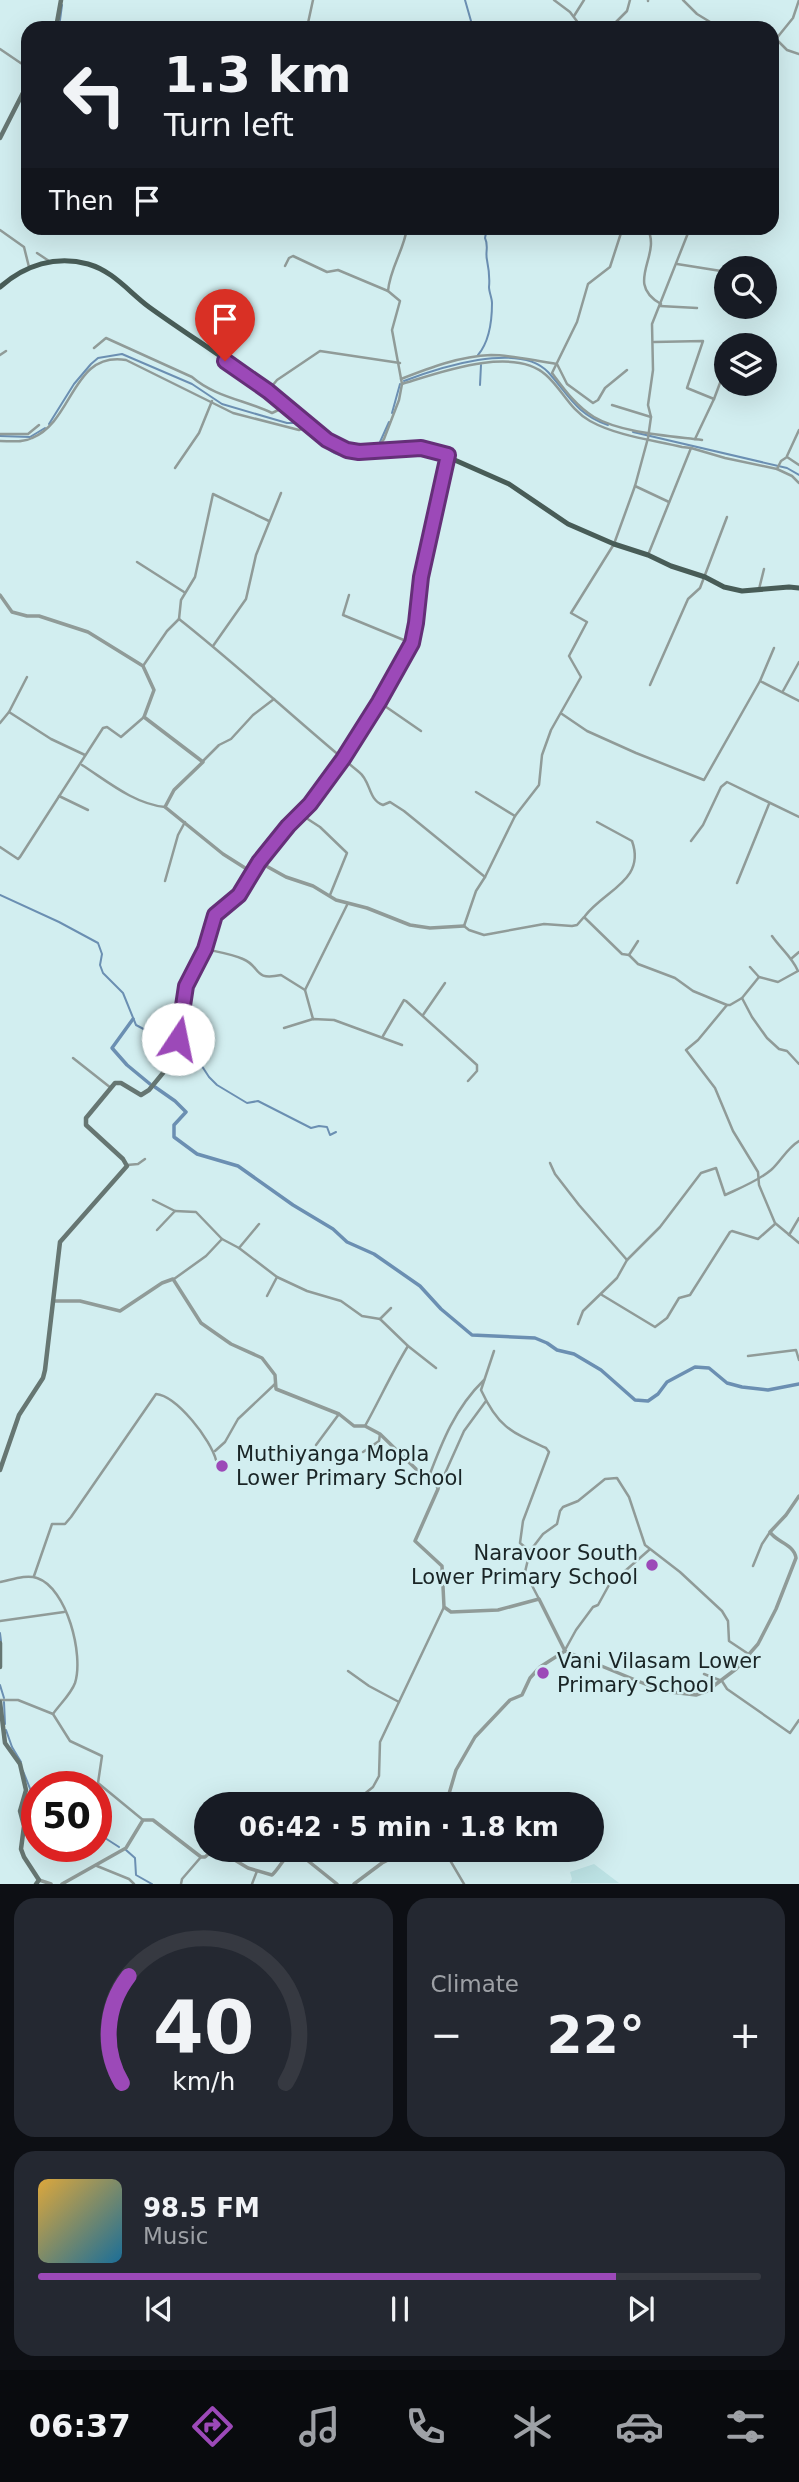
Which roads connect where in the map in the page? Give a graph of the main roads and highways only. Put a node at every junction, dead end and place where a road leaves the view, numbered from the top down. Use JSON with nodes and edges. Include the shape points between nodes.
{"nodes":[{"id":1,"x":61,"y":0,"type":"edge"},
{"id":2,"x":58,"y":21,"type":"edge"},
{"id":3,"x":21,"y":96,"type":"edge"},
{"id":4,"x":0,"y":138,"type":"edge"},
{"id":5,"x":0,"y":286,"type":"edge"},
{"id":6,"x":448,"y":455,"type":"junction"},
{"id":7,"x":799,"y":588,"type":"edge"},
{"id":8,"x":0,"y":1470,"type":"edge"},
{"id":9,"x":0,"y":1643,"type":"edge"},
{"id":10,"x":0,"y":1667,"type":"edge"},
{"id":11,"x":0,"y":1701,"type":"edge"},
{"id":12,"x":37,"y":1882,"type":"edge"}],
"edges":[{"from":1,"to":2,"type":"main road"},
{"from":3,"to":4,"type":"main road"},
{"from":5,"to":6,"type":"main road","via":[[29,267],[49,261],[61,259],[101,269],[327,440],[359,452],[421,448]]},
{"from":6,"to":7,"type":"main road","via":[[509,484],[554,516],[724,587],[742,591]]},
{"from":6,"to":8,"type":"main road","via":[[421,577],[412,643],[343,759],[234,900],[217,912],[186,986],[178,1036],[163,1073],[144,1094],[118,1082],[85,1122],[127,1165],[60,1242],[46,1370],[19,1415]]},
{"from":9,"to":10,"type":"main road"},
{"from":11,"to":12,"type":"main road","via":[[5,1743],[20,1764],[26,1790],[20,1811],[24,1826],[21,1849]]}]}
